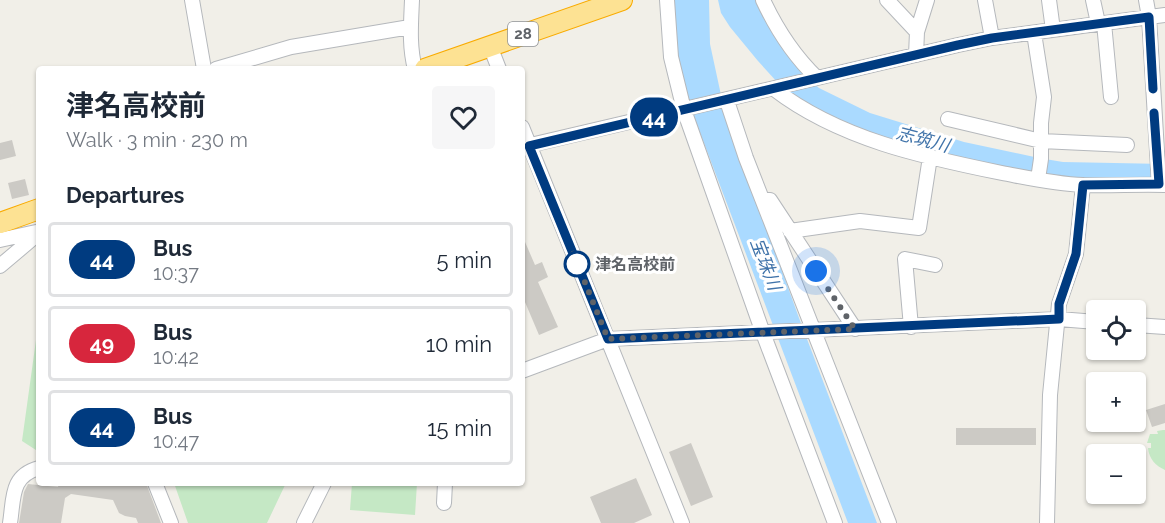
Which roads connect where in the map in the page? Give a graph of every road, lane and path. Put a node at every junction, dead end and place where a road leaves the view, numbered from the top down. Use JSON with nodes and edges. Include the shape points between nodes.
{"nodes":[{"id":1,"x":192,"y":0,"type":"edge"},
{"id":2,"x":412,"y":0,"type":"edge"},
{"id":3,"x":622,"y":0,"type":"edge"},
{"id":4,"x":667,"y":0,"type":"edge"},
{"id":5,"x":763,"y":0,"type":"edge"},
{"id":6,"x":887,"y":0,"type":"edge"},
{"id":7,"x":927,"y":0,"type":"edge"},
{"id":8,"x":985,"y":0,"type":"edge"},
{"id":9,"x":1050,"y":0,"type":"edge"},
{"id":10,"x":1093,"y":0,"type":"edge"},
{"id":11,"x":1146,"y":0,"type":"edge"},
{"id":12,"x":594,"y":4,"type":"edge"},
{"id":13,"x":1165,"y":15,"type":"edge"},
{"id":14,"x":1149,"y":17,"type":"junction"},
{"id":15,"x":1101,"y":23,"type":"junction"},
{"id":16,"x":410,"y":27,"type":"junction"},
{"id":17,"x":1053,"y":30,"type":"junction"},
{"id":18,"x":916,"y":32,"type":"junction"},
{"id":19,"x":1034,"y":33,"type":"junction"},
{"id":20,"x":992,"y":38,"type":"junction"},
{"id":21,"x":490,"y":46,"type":"junction"},
{"id":22,"x":916,"y":55,"type":"junction"},
{"id":23,"x":203,"y":66,"type":"edge"},
{"id":24,"x":226,"y":66,"type":"edge"},
{"id":25,"x":414,"y":66,"type":"edge"},
{"id":26,"x":433,"y":66,"type":"edge"},
{"id":27,"x":498,"y":66,"type":"edge"},
{"id":28,"x":815,"y":79,"type":"junction"},
{"id":29,"x":776,"y":88,"type":"junction"},
{"id":30,"x":1111,"y":97,"type":"dead end"},
{"id":31,"x":727,"y":101,"type":"junction"},
{"id":32,"x":685,"y":110,"type":"junction"},
{"id":33,"x":948,"y":119,"type":"dead end"},
{"id":34,"x":1041,"y":141,"type":"junction"},
{"id":35,"x":1127,"y":145,"type":"dead end"},
{"id":36,"x":526,"y":146,"type":"edge"},
{"id":37,"x":930,"y":157,"type":"junction"},
{"id":38,"x":1038,"y":180,"type":"junction"},
{"id":39,"x":1083,"y":185,"type":"junction"},
{"id":40,"x":1162,"y":185,"type":"edge"},
{"id":41,"x":763,"y":200,"type":"junction"},
{"id":42,"x":36,"y":210,"type":"edge"},
{"id":43,"x":0,"y":223,"type":"edge"},
{"id":44,"x":790,"y":231,"type":"junction"},
{"id":45,"x":36,"y":233,"type":"edge"},
{"id":46,"x":36,"y":235,"type":"edge"},
{"id":47,"x":0,"y":240,"type":"edge"},
{"id":48,"x":935,"y":265,"type":"dead end"},
{"id":49,"x":0,"y":266,"type":"edge"},
{"id":50,"x":1059,"y":319,"type":"junction"},
{"id":51,"x":1086,"y":321,"type":"edge"},
{"id":52,"x":1146,"y":326,"type":"edge"},
{"id":53,"x":911,"y":327,"type":"junction"},
{"id":54,"x":1165,"y":327,"type":"edge"},
{"id":55,"x":855,"y":329,"type":"junction"},
{"id":56,"x":811,"y":331,"type":"junction"},
{"id":57,"x":764,"y":333,"type":"junction"},
{"id":58,"x":608,"y":339,"type":"junction"},
{"id":59,"x":525,"y":370,"type":"edge"},
{"id":60,"x":36,"y":469,"type":"edge"},
{"id":61,"x":156,"y":486,"type":"edge"},
{"id":62,"x":322,"y":486,"type":"edge"},
{"id":63,"x":445,"y":486,"type":"edge"},
{"id":64,"x":444,"y":503,"type":"dead end"},
{"id":65,"x":10,"y":523,"type":"edge"},
{"id":66,"x":171,"y":523,"type":"edge"},
{"id":67,"x":304,"y":523,"type":"edge"},
{"id":68,"x":682,"y":523,"type":"edge"},
{"id":69,"x":835,"y":523,"type":"edge"},
{"id":70,"x":890,"y":523,"type":"edge"},
{"id":71,"x":1047,"y":523,"type":"edge"}],
"edges":[{"from":1,"to":23,"type":"street"},
{"from":2,"to":16,"type":"street"},
{"from":3,"to":12,"type":"highway","number":"28"},
{"from":4,"to":32,"type":"street","via":[[671,57]]},
{"from":5,"to":28,"type":"street","via":[[788,46]]},
{"from":6,"to":18,"type":"street"},
{"from":7,"to":18,"type":"street"},
{"from":8,"to":20,"type":"street"},
{"from":9,"to":17,"type":"street"},
{"from":10,"to":15,"type":"street"},
{"from":11,"to":14,"type":"street"},
{"from":12,"to":21,"type":"highway","number":"28"},
{"from":13,"to":14,"type":"street"},
{"from":14,"to":15,"type":"street"},
{"from":14,"to":40,"type":"street"},
{"from":15,"to":17,"type":"street"},
{"from":15,"to":30,"type":"street"},
{"from":16,"to":24,"type":"street","via":[[291,47]]},
{"from":16,"to":25,"type":"street"},
{"from":17,"to":19,"type":"street"},
{"from":18,"to":22,"type":"street"},
{"from":19,"to":20,"type":"street"},
{"from":19,"to":34,"type":"street","via":[[1044,97]]},
{"from":20,"to":22,"type":"street"},
{"from":21,"to":26,"type":"highway","number":"28"},
{"from":21,"to":27,"type":"street"},
{"from":22,"to":28,"type":"street"},
{"from":28,"to":29,"type":"street"},
{"from":29,"to":31,"type":"street"},
{"from":29,"to":37,"type":"street","via":[[841,129]]},
{"from":31,"to":32,"type":"street"},
{"from":31,"to":41,"type":"street"},
{"from":32,"to":36,"type":"street"},
{"from":32,"to":57,"type":"street"},
{"from":33,"to":34,"type":"street"},
{"from":34,"to":35,"type":"street"},
{"from":34,"to":38,"type":"street"},
{"from":36,"to":58,"type":"street"},
{"from":37,"to":38,"type":"street"},
{"from":37,"to":44,"type":"street","via":[[918,228],[860,221]]},
{"from":38,"to":39,"type":"street"},
{"from":39,"to":40,"type":"street"},
{"from":39,"to":50,"type":"street","via":[[1076,254],[1059,304]]},
{"from":41,"to":44,"type":"street","via":[[770,200]]},
{"from":41,"to":56,"type":"street"},
{"from":42,"to":43,"type":"highway"},
{"from":44,"to":55,"type":"street"},
{"from":45,"to":47,"type":"street"},
{"from":46,"to":49,"type":"street"},
{"from":48,"to":53,"type":"street","via":[[905,259]]},
{"from":50,"to":51,"type":"street"},
{"from":50,"to":53,"type":"street"},
{"from":50,"to":71,"type":"street","via":[[1050,395]]},
{"from":52,"to":54,"type":"street"},
{"from":53,"to":55,"type":"street"},
{"from":55,"to":56,"type":"street"},
{"from":56,"to":57,"type":"street"},
{"from":56,"to":70,"type":"street"},
{"from":57,"to":58,"type":"street"},
{"from":57,"to":69,"type":"street"},
{"from":58,"to":59,"type":"street"},
{"from":58,"to":68,"type":"street"},
{"from":60,"to":65,"type":"street","via":[[17,483]]},
{"from":61,"to":66,"type":"street"},
{"from":62,"to":67,"type":"street"},
{"from":63,"to":64,"type":"street"}]}
